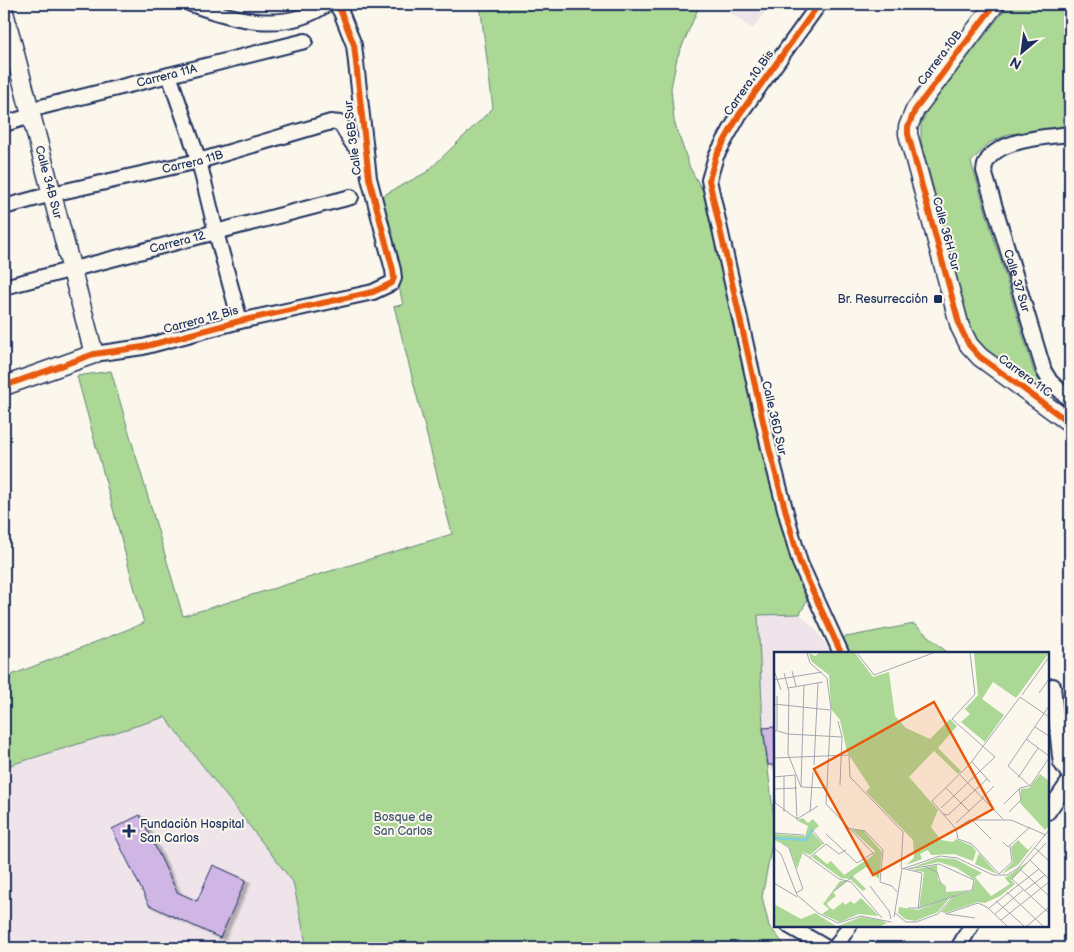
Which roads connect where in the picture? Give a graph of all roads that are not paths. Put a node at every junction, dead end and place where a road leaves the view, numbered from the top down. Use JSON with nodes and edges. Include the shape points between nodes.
{"nodes":[{"id":1,"x":191,"y":4,"type":"edge"},
{"id":2,"x":326,"y":4,"type":"edge"},
{"id":3,"x":336,"y":4,"type":"edge"},
{"id":4,"x":819,"y":4,"type":"edge"},
{"id":5,"x":995,"y":4,"type":"edge"},
{"id":6,"x":4,"y":12,"type":"edge"},
{"id":7,"x":306,"y":41,"type":"dead end"},
{"id":8,"x":170,"y":75,"type":"junction"},
{"id":9,"x":30,"y":113,"type":"junction"},
{"id":10,"x":4,"y":124,"type":"edge"},
{"id":11,"x":908,"y":127,"type":"joint"},
{"id":12,"x":1070,"y":134,"type":"edge"},
{"id":13,"x":366,"y":152,"type":"junction"},
{"id":14,"x":199,"y":161,"type":"junction"},
{"id":15,"x":709,"y":180,"type":"joint"},
{"id":16,"x":52,"y":194,"type":"junction"},
{"id":17,"x":351,"y":197,"type":"dead end"},
{"id":18,"x":4,"y":207,"type":"edge"},
{"id":19,"x":216,"y":232,"type":"junction"},
{"id":20,"x":72,"y":270,"type":"junction"},
{"id":21,"x":393,"y":270,"type":"joint"},
{"id":22,"x":4,"y":287,"type":"edge"},
{"id":23,"x":240,"y":321,"type":"junction"},
{"id":24,"x":969,"y":345,"type":"joint"},
{"id":25,"x":94,"y":354,"type":"junction"},
{"id":26,"x":4,"y":386,"type":"edge"},
{"id":27,"x":1070,"y":400,"type":"edge"},
{"id":28,"x":1070,"y":422,"type":"edge"},
{"id":29,"x":841,"y":652,"type":"edge"},
{"id":30,"x":1052,"y":686,"type":"dead end"},
{"id":31,"x":1070,"y":776,"type":"edge"},
{"id":32,"x":1070,"y":780,"type":"edge"},
{"id":33,"x":1049,"y":811,"type":"edge"},
{"id":34,"x":791,"y":927,"type":"edge"},
{"id":35,"x":848,"y":927,"type":"edge"},
{"id":36,"x":970,"y":927,"type":"edge"},
{"id":37,"x":827,"y":948,"type":"edge"},
{"id":38,"x":835,"y":948,"type":"edge"},
{"id":39,"x":958,"y":948,"type":"edge"}],
"edges":[{"from":1,"to":2,"type":"street","via":[[226,16],[271,22],[306,16]]},
{"from":3,"to":13,"type":"street","name":"Calle 36B Sur","via":[[354,45]]},
{"from":4,"to":15,"type":"street","name":"Carrera 10 Bis","via":[[739,115],[716,156]]},
{"from":5,"to":11,"type":"street","name":"Carrera 10B","via":[[915,110]]},
{"from":6,"to":9,"type":"street","name":"Calle 34B Sur"},
{"from":7,"to":8,"type":"street","name":"Carrera 11A"},
{"from":8,"to":9,"type":"street","name":"Carrera 11A"},
{"from":8,"to":14,"type":"street"},
{"from":9,"to":10,"type":"street","name":"Carrera 11A"},
{"from":9,"to":16,"type":"street","name":"Calle 34B Sur"},
{"from":11,"to":24,"type":"street","name":"Calle 36H Sur","via":[[953,302]]},
{"from":12,"to":27,"type":"street","name":"Calle 37 Sur","via":[[1016,142],[992,154],[984,171],[1044,372]]},
{"from":13,"to":14,"type":"street","name":"Carrera 11B","via":[[353,146],[344,128],[336,122]]},
{"from":13,"to":21,"type":"street","name":"Calle 36B Sur","via":[[372,192]]},
{"from":14,"to":16,"type":"street","name":"Carrera 11B"},
{"from":14,"to":19,"type":"street"},
{"from":15,"to":29,"type":"street","name":"Calle 36D Sur","via":[[788,524],[800,563]]},
{"from":16,"to":18,"type":"street","name":"Carrera 11B"},
{"from":16,"to":20,"type":"street","name":"Calle 34B Sur"},
{"from":17,"to":19,"type":"street","name":"Carrera 12"},
{"from":19,"to":20,"type":"street","name":"Carrera 12"},
{"from":19,"to":23,"type":"street"},
{"from":20,"to":22,"type":"street","name":"Carrera 12"},
{"from":20,"to":25,"type":"street","name":"Calle 34B Sur"},
{"from":21,"to":23,"type":"street","name":"Carrera 12 Bis","via":[[392,283],[373,292]]},
{"from":23,"to":25,"type":"street","name":"Carrera 12 Bis","via":[[143,347]]},
{"from":24,"to":28,"type":"street","name":"Carrera 11C","via":[[980,357]]},
{"from":25,"to":26,"type":"street","name":"Carrera 12 Bis"},
{"from":30,"to":31,"type":"street","via":[[1061,763]]},
{"from":32,"to":33,"type":"street"},
{"from":34,"to":37,"type":"street"},
{"from":35,"to":38,"type":"street"},
{"from":36,"to":39,"type":"street"}]}
